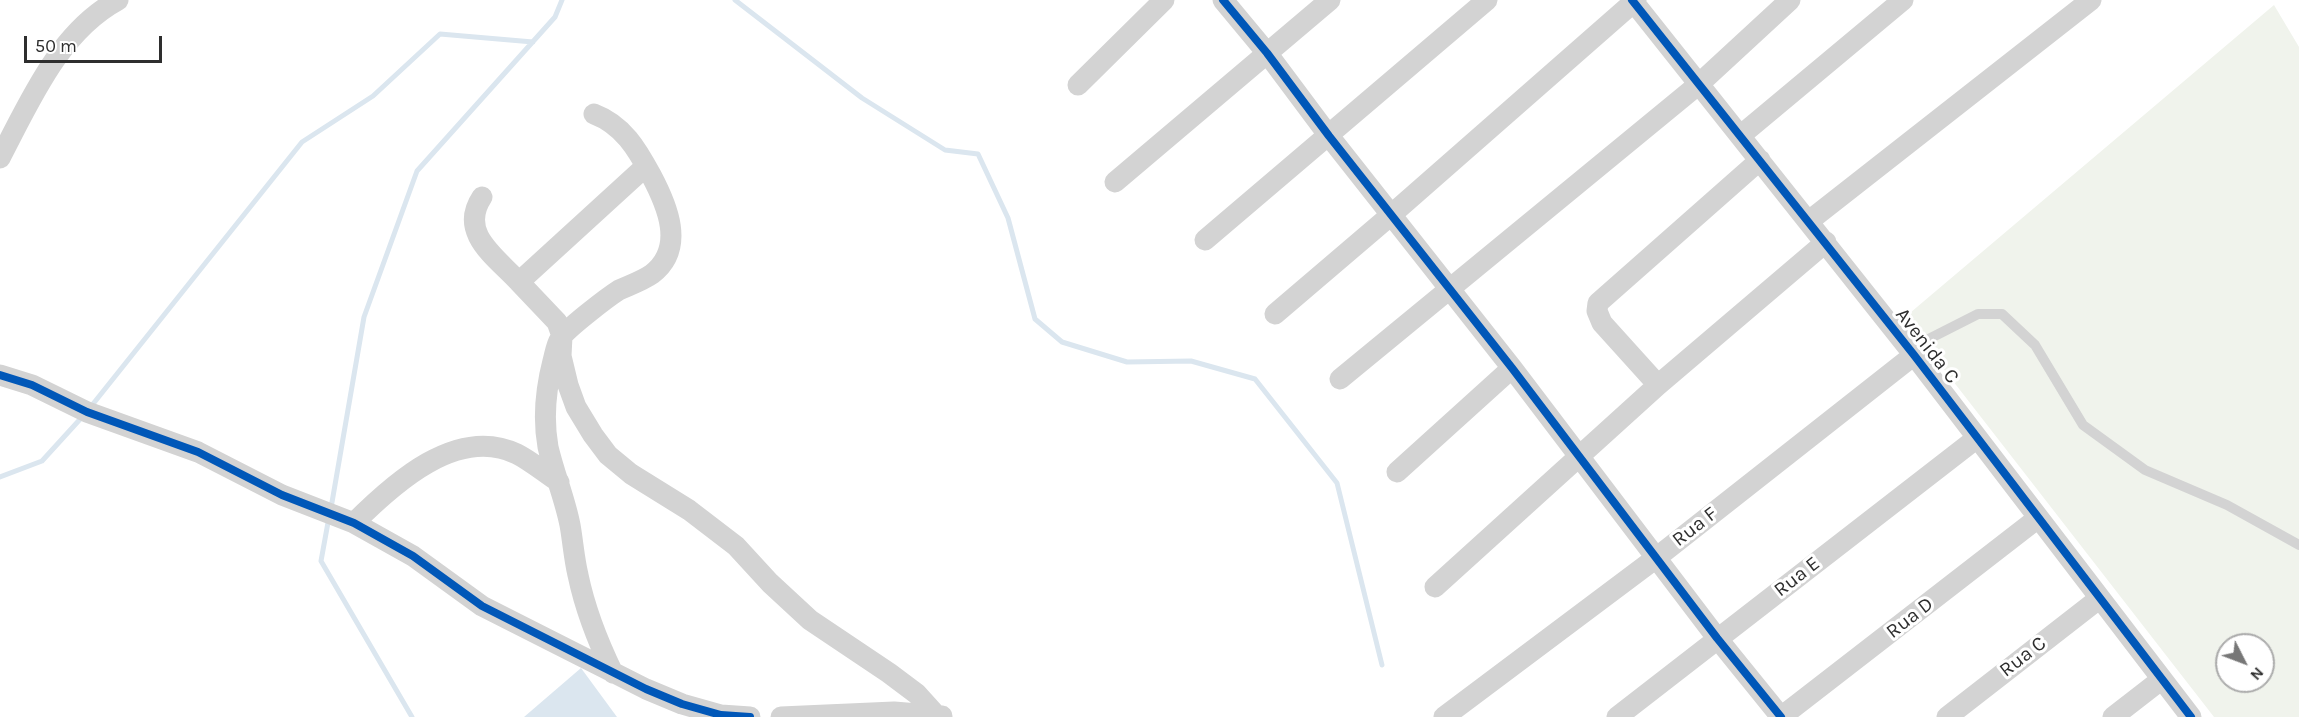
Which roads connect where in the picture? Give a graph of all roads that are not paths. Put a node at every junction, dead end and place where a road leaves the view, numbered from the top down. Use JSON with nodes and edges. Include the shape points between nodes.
{"nodes":[{"id":1,"x":118,"y":0,"type":"edge"},
{"id":2,"x":1164,"y":0,"type":"edge"},
{"id":3,"x":1223,"y":0,"type":"edge"},
{"id":4,"x":1330,"y":0,"type":"edge"},
{"id":5,"x":1487,"y":0,"type":"edge"},
{"id":6,"x":1790,"y":0,"type":"edge"},
{"id":7,"x":1904,"y":0,"type":"edge"},
{"id":8,"x":2091,"y":0,"type":"edge"},
{"id":9,"x":1634,"y":1,"type":"edge"},
{"id":10,"x":1267,"y":53,"type":"junction"},
{"id":11,"x":1699,"y":84,"type":"junction"},
{"id":12,"x":1078,"y":85,"type":"dead end"},
{"id":13,"x":594,"y":114,"type":"dead end"},
{"id":14,"x":1329,"y":136,"type":"junction"},
{"id":15,"x":1740,"y":136,"type":"junction"},
{"id":16,"x":0,"y":158,"type":"edge"},
{"id":17,"x":1760,"y":160,"type":"junction"},
{"id":18,"x":646,"y":166,"type":"junction"},
{"id":19,"x":1115,"y":182,"type":"dead end"},
{"id":20,"x":482,"y":197,"type":"dead end"},
{"id":21,"x":1391,"y":215,"type":"junction"},
{"id":22,"x":1809,"y":221,"type":"junction"},
{"id":23,"x":1205,"y":240,"type":"dead end"},
{"id":24,"x":1826,"y":242,"type":"junction"},
{"id":25,"x":519,"y":282,"type":"junction"},
{"id":26,"x":1450,"y":288,"type":"junction"},
{"id":27,"x":1275,"y":314,"type":"dead end"},
{"id":28,"x":562,"y":336,"type":"junction"},
{"id":29,"x":1912,"y":352,"type":"junction"},
{"id":30,"x":1512,"y":368,"type":"junction"},
{"id":31,"x":0,"y":375,"type":"edge"},
{"id":32,"x":1340,"y":379,"type":"dead end"},
{"id":33,"x":1658,"y":385,"type":"junction"},
{"id":34,"x":1977,"y":438,"type":"junction"},
{"id":35,"x":1579,"y":456,"type":"junction"},
{"id":36,"x":1397,"y":472,"type":"dead end"},
{"id":37,"x":559,"y":482,"type":"junction"},
{"id":38,"x":2038,"y":518,"type":"junction"},
{"id":39,"x":354,"y":523,"type":"junction"},
{"id":40,"x":2299,"y":545,"type":"edge"},
{"id":41,"x":1656,"y":558,"type":"junction"},
{"id":42,"x":1436,"y":587,"type":"dead end"},
{"id":43,"x":2100,"y":598,"type":"junction"},
{"id":44,"x":1717,"y":638,"type":"junction"},
{"id":45,"x":613,"y":673,"type":"junction"},
{"id":46,"x":2162,"y":679,"type":"junction"},
{"id":47,"x":1453,"y":714,"type":"edge"},
{"id":48,"x":943,"y":716,"type":"edge"},
{"id":49,"x":750,"y":717,"type":"edge"},
{"id":50,"x":781,"y":717,"type":"edge"},
{"id":51,"x":1617,"y":717,"type":"edge"},
{"id":52,"x":1781,"y":717,"type":"edge"},
{"id":53,"x":1947,"y":717,"type":"edge"},
{"id":54,"x":2113,"y":717,"type":"edge"},
{"id":55,"x":2191,"y":717,"type":"edge"}],
"edges":[{"from":1,"to":16,"type":"street","via":[[82,25],[60,51]]},
{"from":2,"to":12,"type":"street"},
{"from":3,"to":10,"type":"street"},
{"from":4,"to":10,"type":"street"},
{"from":5,"to":14,"type":"street"},
{"from":6,"to":11,"type":"street"},
{"from":7,"to":15,"type":"street"},
{"from":8,"to":22,"type":"street"},
{"from":9,"to":11,"type":"street","name":"Avenida C"},
{"from":9,"to":21,"type":"street"},
{"from":10,"to":14,"type":"street"},
{"from":10,"to":19,"type":"street"},
{"from":11,"to":15,"type":"street","name":"Avenida C"},
{"from":11,"to":26,"type":"street"},
{"from":13,"to":18,"type":"street","via":[[626,135]]},
{"from":14,"to":21,"type":"street"},
{"from":14,"to":23,"type":"street"},
{"from":15,"to":17,"type":"street","name":"Avenida C"},
{"from":17,"to":22,"type":"street","name":"Avenida C"},
{"from":17,"to":33,"type":"street","via":[[1598,303],[1602,323]]},
{"from":18,"to":25,"type":"street"},
{"from":18,"to":28,"type":"street","via":[[671,222],[666,257],[652,274],[620,290]]},
{"from":20,"to":25,"type":"street","via":[[473,220],[476,233]]},
{"from":21,"to":26,"type":"street"},
{"from":21,"to":27,"type":"street"},
{"from":22,"to":24,"type":"street","name":"Avenida C"},
{"from":24,"to":29,"type":"street","name":"Avenida C"},
{"from":24,"to":33,"type":"street"},
{"from":25,"to":28,"type":"street","via":[[557,322]]},
{"from":26,"to":30,"type":"street"},
{"from":26,"to":32,"type":"street"},
{"from":28,"to":37,"type":"street","via":[[552,363],[546,408],[548,446]]},
{"from":28,"to":48,"type":"street","via":[[561,356],[576,407],[608,455],[736,546],[810,620],[889,673]]},
{"from":29,"to":34,"type":"street","name":"Avenida C"},
{"from":29,"to":40,"type":"lane","via":[[1978,314],[2002,314],[2036,345],[2083,425],[2145,470],[2227,505]]},
{"from":29,"to":41,"type":"street","name":"Rua F"},
{"from":30,"to":35,"type":"street"},
{"from":30,"to":36,"type":"street"},
{"from":31,"to":39,"type":"street","via":[[198,452],[282,495]]},
{"from":33,"to":35,"type":"street"},
{"from":34,"to":38,"type":"street","name":"Avenida C"},
{"from":34,"to":44,"type":"street","name":"Rua E"},
{"from":35,"to":41,"type":"street"},
{"from":35,"to":42,"type":"street"},
{"from":37,"to":39,"type":"street","via":[[517,454],[482,446],[459,450],[422,466]]},
{"from":37,"to":45,"type":"street","via":[[589,614]]},
{"from":38,"to":43,"type":"street","name":"Avenida C"},
{"from":38,"to":52,"type":"street","name":"Rua D"},
{"from":39,"to":45,"type":"street","via":[[413,556],[482,606]]},
{"from":41,"to":44,"type":"street"},
{"from":41,"to":47,"type":"street","name":"Rua F"},
{"from":43,"to":46,"type":"street","name":"Avenida C"},
{"from":43,"to":53,"type":"street","name":"Rua C"},
{"from":44,"to":51,"type":"street","name":"Rua E"},
{"from":44,"to":52,"type":"street"},
{"from":45,"to":49,"type":"street","via":[[682,704],[721,715]]},
{"from":46,"to":54,"type":"street"},
{"from":46,"to":55,"type":"street","name":"Avenida C"},
{"from":48,"to":50,"type":"street","via":[[894,712]]}]}
